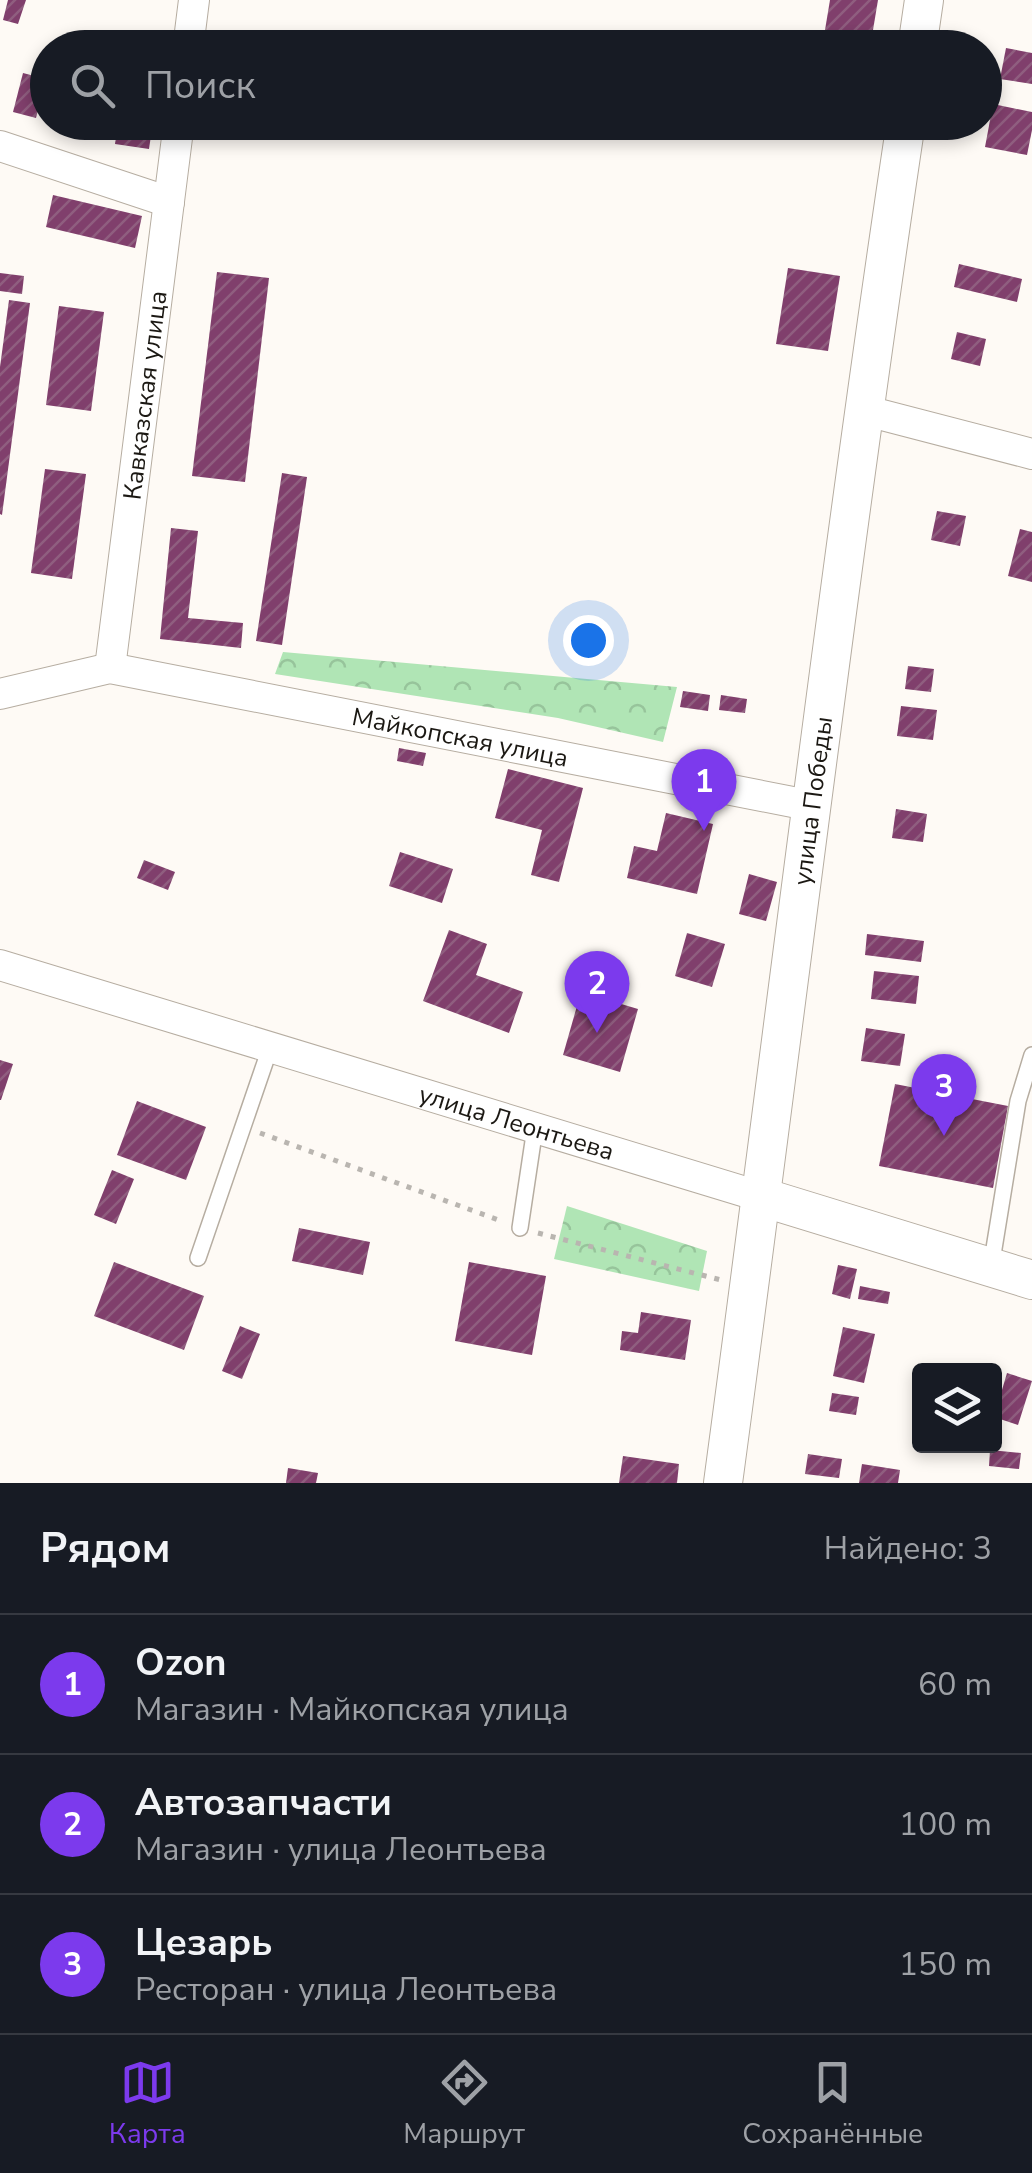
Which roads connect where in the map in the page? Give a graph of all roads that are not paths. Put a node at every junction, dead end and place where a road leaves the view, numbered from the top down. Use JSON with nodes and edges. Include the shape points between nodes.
{"nodes":[{"id":1,"x":194,"y":0,"type":"edge"},
{"id":2,"x":924,"y":0,"type":"edge"},
{"id":3,"x":190,"y":30,"type":"edge"},
{"id":4,"x":920,"y":30,"type":"edge"},
{"id":5,"x":177,"y":140,"type":"edge"},
{"id":6,"x":903,"y":140,"type":"edge"},
{"id":7,"x":0,"y":146,"type":"edge"},
{"id":8,"x":169,"y":202,"type":"junction"},
{"id":9,"x":863,"y":410,"type":"junction"},
{"id":10,"x":1032,"y":454,"type":"edge"},
{"id":11,"x":110,"y":668,"type":"junction"},
{"id":12,"x":0,"y":694,"type":"edge"},
{"id":13,"x":813,"y":806,"type":"junction"},
{"id":14,"x":0,"y":966,"type":"edge"},
{"id":15,"x":270,"y":1048,"type":"junction"},
{"id":16,"x":1032,"y":1055,"type":"edge"},
{"id":17,"x":536,"y":1128,"type":"junction"},
{"id":18,"x":762,"y":1197,"type":"junction"},
{"id":19,"x":520,"y":1228,"type":"road end"},
{"id":20,"x":198,"y":1258,"type":"dead end"},
{"id":21,"x":991,"y":1268,"type":"junction"},
{"id":22,"x":1032,"y":1280,"type":"edge"},
{"id":23,"x":723,"y":1483,"type":"edge"}],
"edges":[{"from":1,"to":3,"type":"street"},
{"from":2,"to":4,"type":"street"},
{"from":5,"to":8,"type":"street","name":"Кавказская улица"},
{"from":6,"to":9,"type":"street","name":"улица Победы"},
{"from":7,"to":8,"type":"street"},
{"from":8,"to":11,"type":"street","name":"Кавказская улица"},
{"from":9,"to":10,"type":"street"},
{"from":9,"to":13,"type":"street","name":"улица Победы"},
{"from":11,"to":12,"type":"street"},
{"from":11,"to":13,"type":"street","name":"Майкопская улица"},
{"from":13,"to":18,"type":"street","name":"улица Победы"},
{"from":14,"to":15,"type":"street","name":"улица Леонтьева"},
{"from":15,"to":17,"type":"street","name":"улица Леонтьева"},
{"from":15,"to":20,"type":"lane"},
{"from":16,"to":21,"type":"lane","via":[[1018,1101]]},
{"from":17,"to":18,"type":"street","name":"улица Леонтьева"},
{"from":17,"to":19,"type":"lane"},
{"from":18,"to":21,"type":"street","name":"улица Леонтьева"},
{"from":18,"to":23,"type":"street","name":"улица Победы"},
{"from":21,"to":22,"type":"street","name":"улица Леонтьева"}]}
